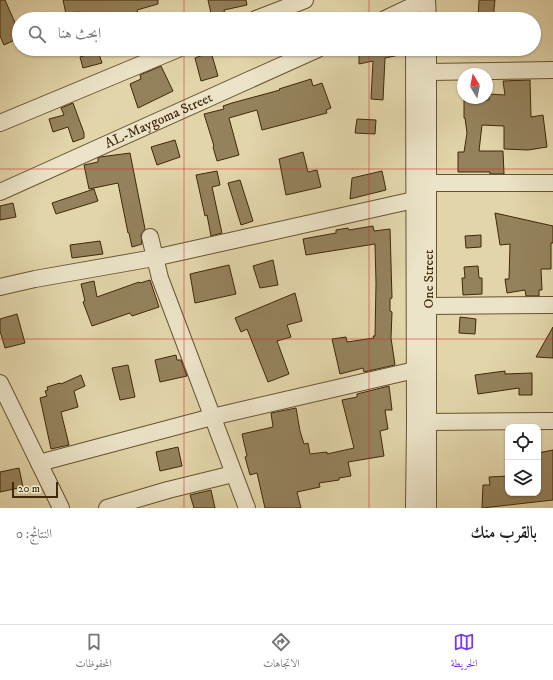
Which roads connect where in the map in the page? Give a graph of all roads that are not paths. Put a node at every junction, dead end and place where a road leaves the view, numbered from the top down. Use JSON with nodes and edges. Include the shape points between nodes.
{"nodes":[{"id":1,"x":305,"y":0,"type":"edge"},
{"id":2,"x":419,"y":5,"type":"edge"},
{"id":3,"x":274,"y":12,"type":"edge"},
{"id":4,"x":402,"y":12,"type":"edge"},
{"id":5,"x":161,"y":56,"type":"edge"},
{"id":6,"x":302,"y":56,"type":"edge"},
{"id":7,"x":414,"y":56,"type":"edge"},
{"id":8,"x":428,"y":56,"type":"edge"},
{"id":9,"x":553,"y":70,"type":"edge"},
{"id":10,"x":429,"y":72,"type":"junction"},
{"id":11,"x":0,"y":123,"type":"edge"},
{"id":12,"x":429,"y":183,"type":"junction"},
{"id":13,"x":553,"y":183,"type":"edge"},
{"id":14,"x":0,"y":192,"type":"edge"},
{"id":15,"x":414,"y":200,"type":"junction"},
{"id":16,"x":150,"y":237,"type":"dead end"},
{"id":17,"x":154,"y":258,"type":"junction"},
{"id":18,"x":0,"y":286,"type":"edge"},
{"id":19,"x":553,"y":305,"type":"edge"},
{"id":20,"x":429,"y":306,"type":"junction"},
{"id":21,"x":414,"y":370,"type":"junction"},
{"id":22,"x":0,"y":383,"type":"edge"},
{"id":23,"x":4,"y":402,"type":"edge"},
{"id":24,"x":212,"y":417,"type":"junction"},
{"id":25,"x":553,"y":421,"type":"edge"},
{"id":26,"x":428,"y":422,"type":"junction"},
{"id":27,"x":39,"y":463,"type":"junction"},
{"id":28,"x":233,"y":474,"type":"junction"},
{"id":29,"x":61,"y":508,"type":"edge"},
{"id":30,"x":108,"y":508,"type":"edge"},
{"id":31,"x":247,"y":508,"type":"edge"},
{"id":32,"x":414,"y":508,"type":"edge"},
{"id":33,"x":428,"y":508,"type":"edge"}],
"edges":[{"from":1,"to":3,"type":"street"},
{"from":2,"to":4,"type":"street"},
{"from":5,"to":11,"type":"street"},
{"from":6,"to":14,"type":"street","name":"AL-Maygoma Street"},
{"from":7,"to":15,"type":"street","name":"One Street"},
{"from":8,"to":10,"type":"street","name":"One Street"},
{"from":9,"to":10,"type":"street"},
{"from":10,"to":12,"type":"street","name":"One Street"},
{"from":12,"to":13,"type":"street"},
{"from":12,"to":20,"type":"street","name":"One Street"},
{"from":15,"to":17,"type":"street"},
{"from":15,"to":21,"type":"street","name":"One Street"},
{"from":16,"to":17,"type":"street"},
{"from":17,"to":18,"type":"street"},
{"from":17,"to":24,"type":"street"},
{"from":19,"to":20,"type":"street"},
{"from":20,"to":26,"type":"street","name":"One Street"},
{"from":21,"to":24,"type":"street"},
{"from":21,"to":32,"type":"street","name":"One Street"},
{"from":22,"to":23,"type":"street"},
{"from":23,"to":27,"type":"street"},
{"from":24,"to":27,"type":"street"},
{"from":24,"to":28,"type":"street"},
{"from":25,"to":26,"type":"street"},
{"from":26,"to":33,"type":"street","name":"One Street"},
{"from":27,"to":29,"type":"street"},
{"from":28,"to":30,"type":"street"},
{"from":28,"to":31,"type":"street"}]}
